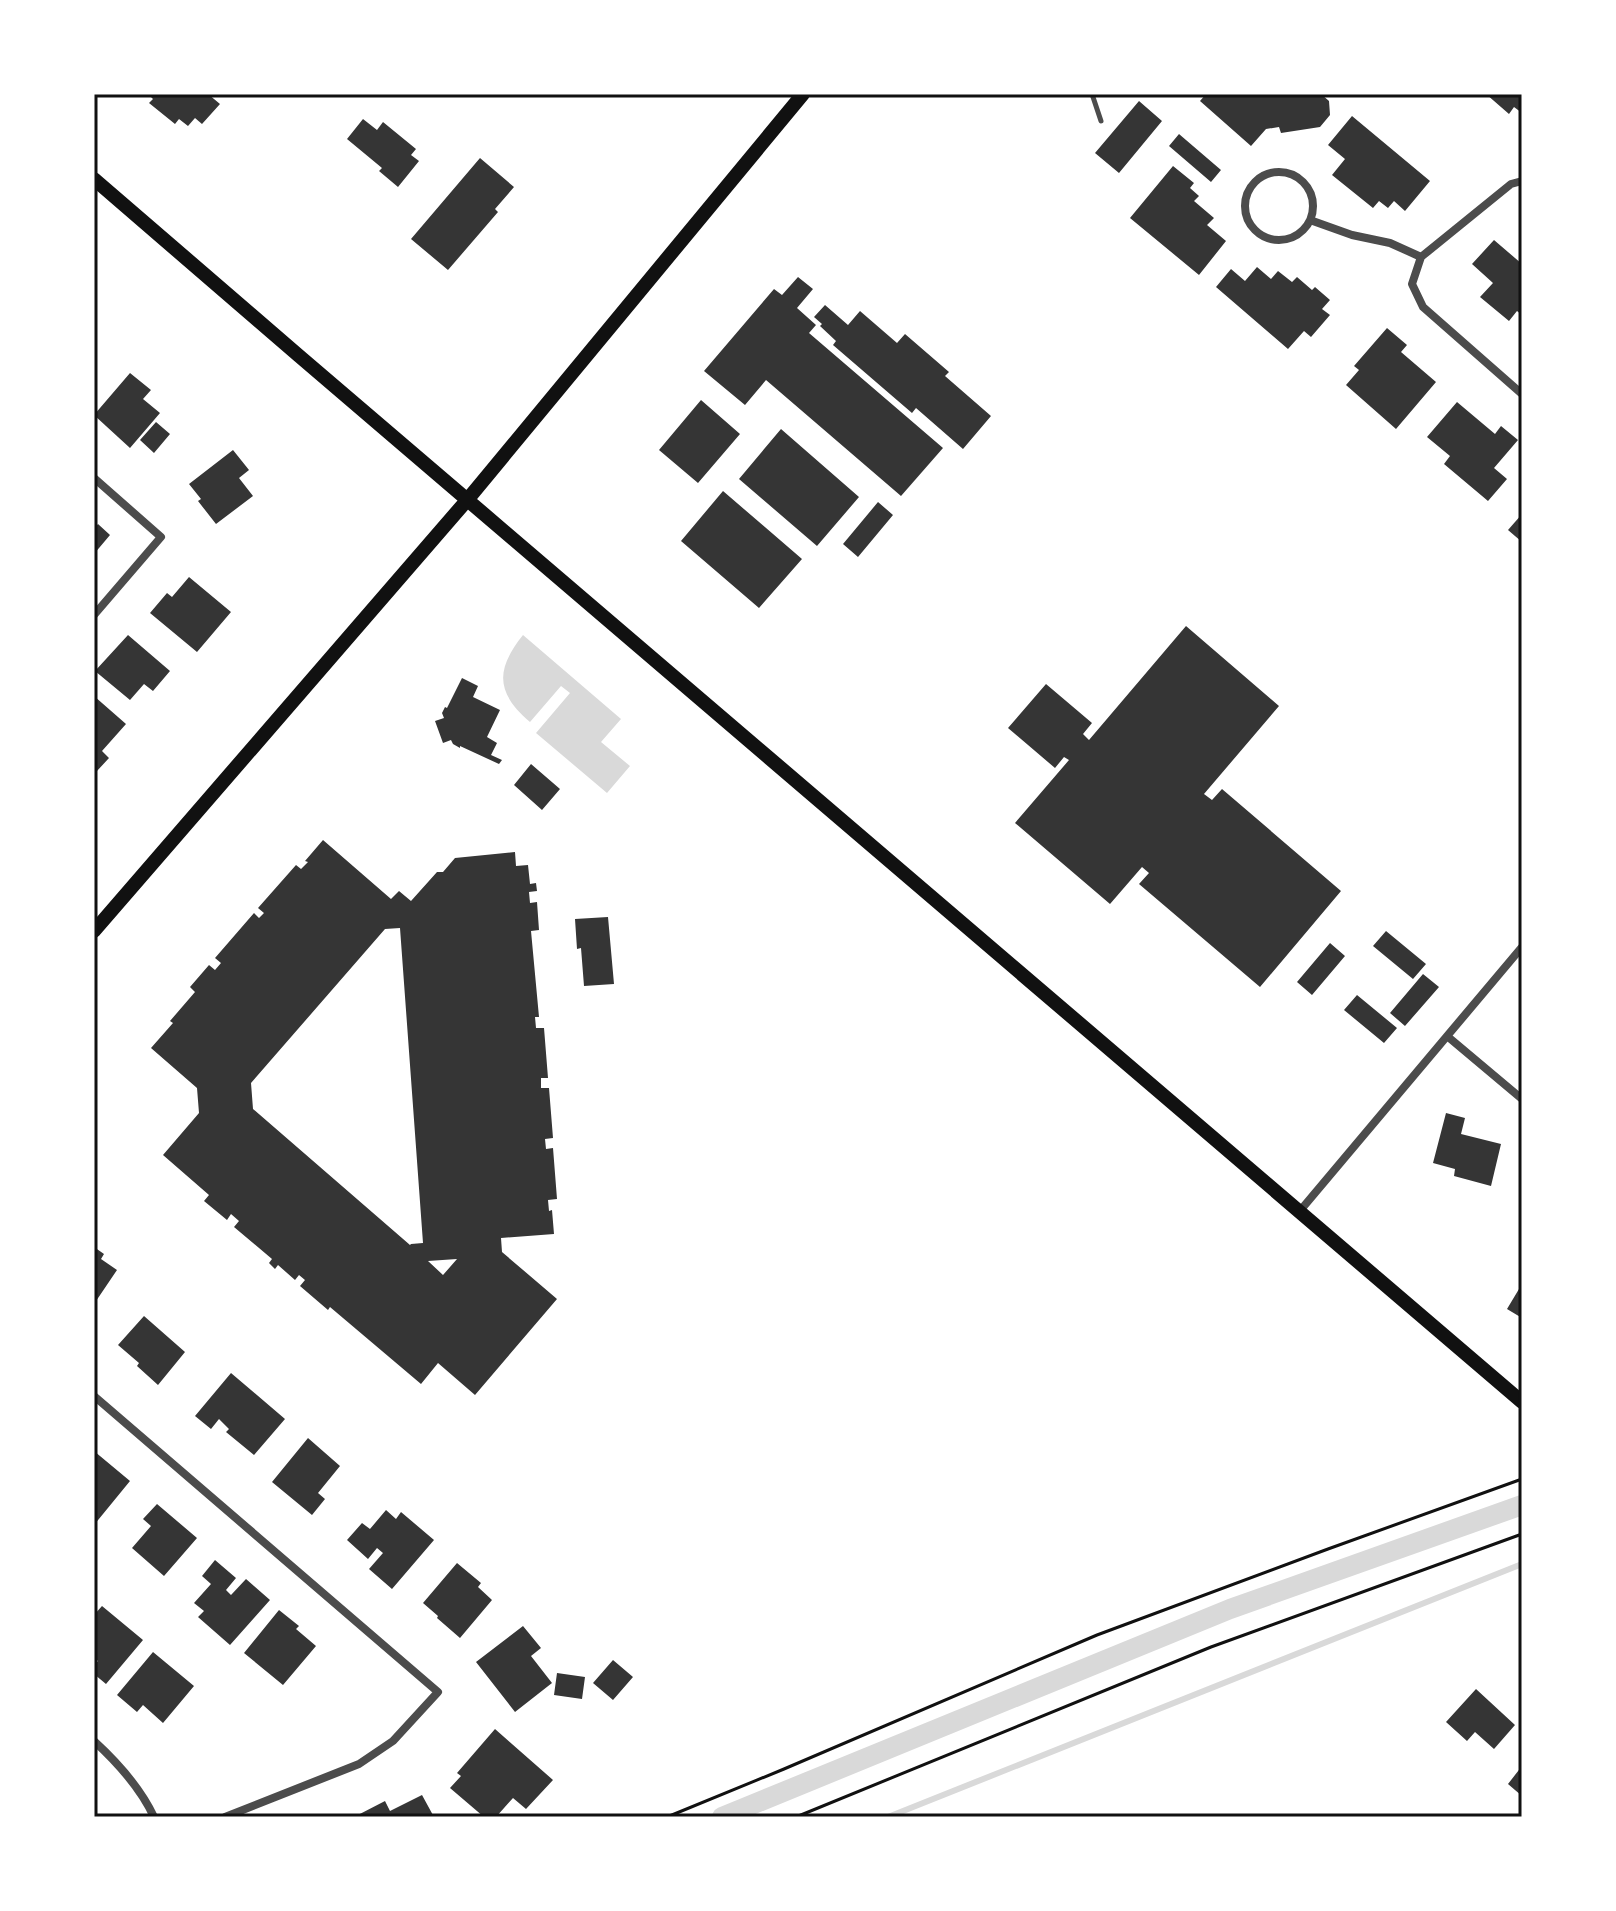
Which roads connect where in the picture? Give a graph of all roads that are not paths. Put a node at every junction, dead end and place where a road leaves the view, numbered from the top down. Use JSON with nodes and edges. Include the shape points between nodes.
{"nodes":[{"id":1,"x":803,"y":94,"type":"edge"},
{"id":2,"x":1092,"y":94,"type":"edge"},
{"id":3,"x":1101,"y":121,"type":"dead end"},
{"id":4,"x":94,"y":179,"type":"edge"},
{"id":5,"x":1522,"y":181,"type":"edge"},
{"id":6,"x":1310,"y":220,"type":"junction"},
{"id":7,"x":1421,"y":257,"type":"junction"},
{"id":8,"x":1522,"y":394,"type":"edge"},
{"id":9,"x":94,"y":478,"type":"edge"},
{"id":10,"x":468,"y":499,"type":"junction"},
{"id":11,"x":94,"y":615,"type":"edge"},
{"id":12,"x":94,"y":931,"type":"edge"},
{"id":13,"x":1522,"y":947,"type":"edge"},
{"id":14,"x":1447,"y":1036,"type":"junction"},
{"id":15,"x":1522,"y":1099,"type":"edge"},
{"id":16,"x":1299,"y":1212,"type":"junction"},
{"id":17,"x":94,"y":1396,"type":"edge"},
{"id":18,"x":1522,"y":1402,"type":"edge"},
{"id":19,"x":94,"y":1741,"type":"edge"},
{"id":20,"x":154,"y":1817,"type":"edge"},
{"id":21,"x":225,"y":1817,"type":"edge"}],
"edges":[{"from":1,"to":10,"type":"main road"},
{"from":2,"to":3,"type":"lane"},
{"from":4,"to":10,"type":"main road"},
{"from":5,"to":7,"type":"street","via":[[1511,184]]},
{"from":6,"to":6,"type":"street","via":[[1313,199],[1290,173],[1266,173],[1249,188],[1248,222],[1264,237],[1285,240]]},
{"from":6,"to":7,"type":"street"},
{"from":7,"to":8,"type":"street","via":[[1412,284],[1423,307]]},
{"from":9,"to":11,"type":"street","via":[[161,537]]},
{"from":10,"to":12,"type":"main road"},
{"from":10,"to":16,"type":"main road"},
{"from":13,"to":14,"type":"street"},
{"from":14,"to":15,"type":"street"},
{"from":14,"to":16,"type":"street"},
{"from":16,"to":18,"type":"main road"},
{"from":17,"to":21,"type":"street","via":[[438,1692],[393,1741],[359,1764]]},
{"from":19,"to":20,"type":"street","via":[[115,1760]]}]}
